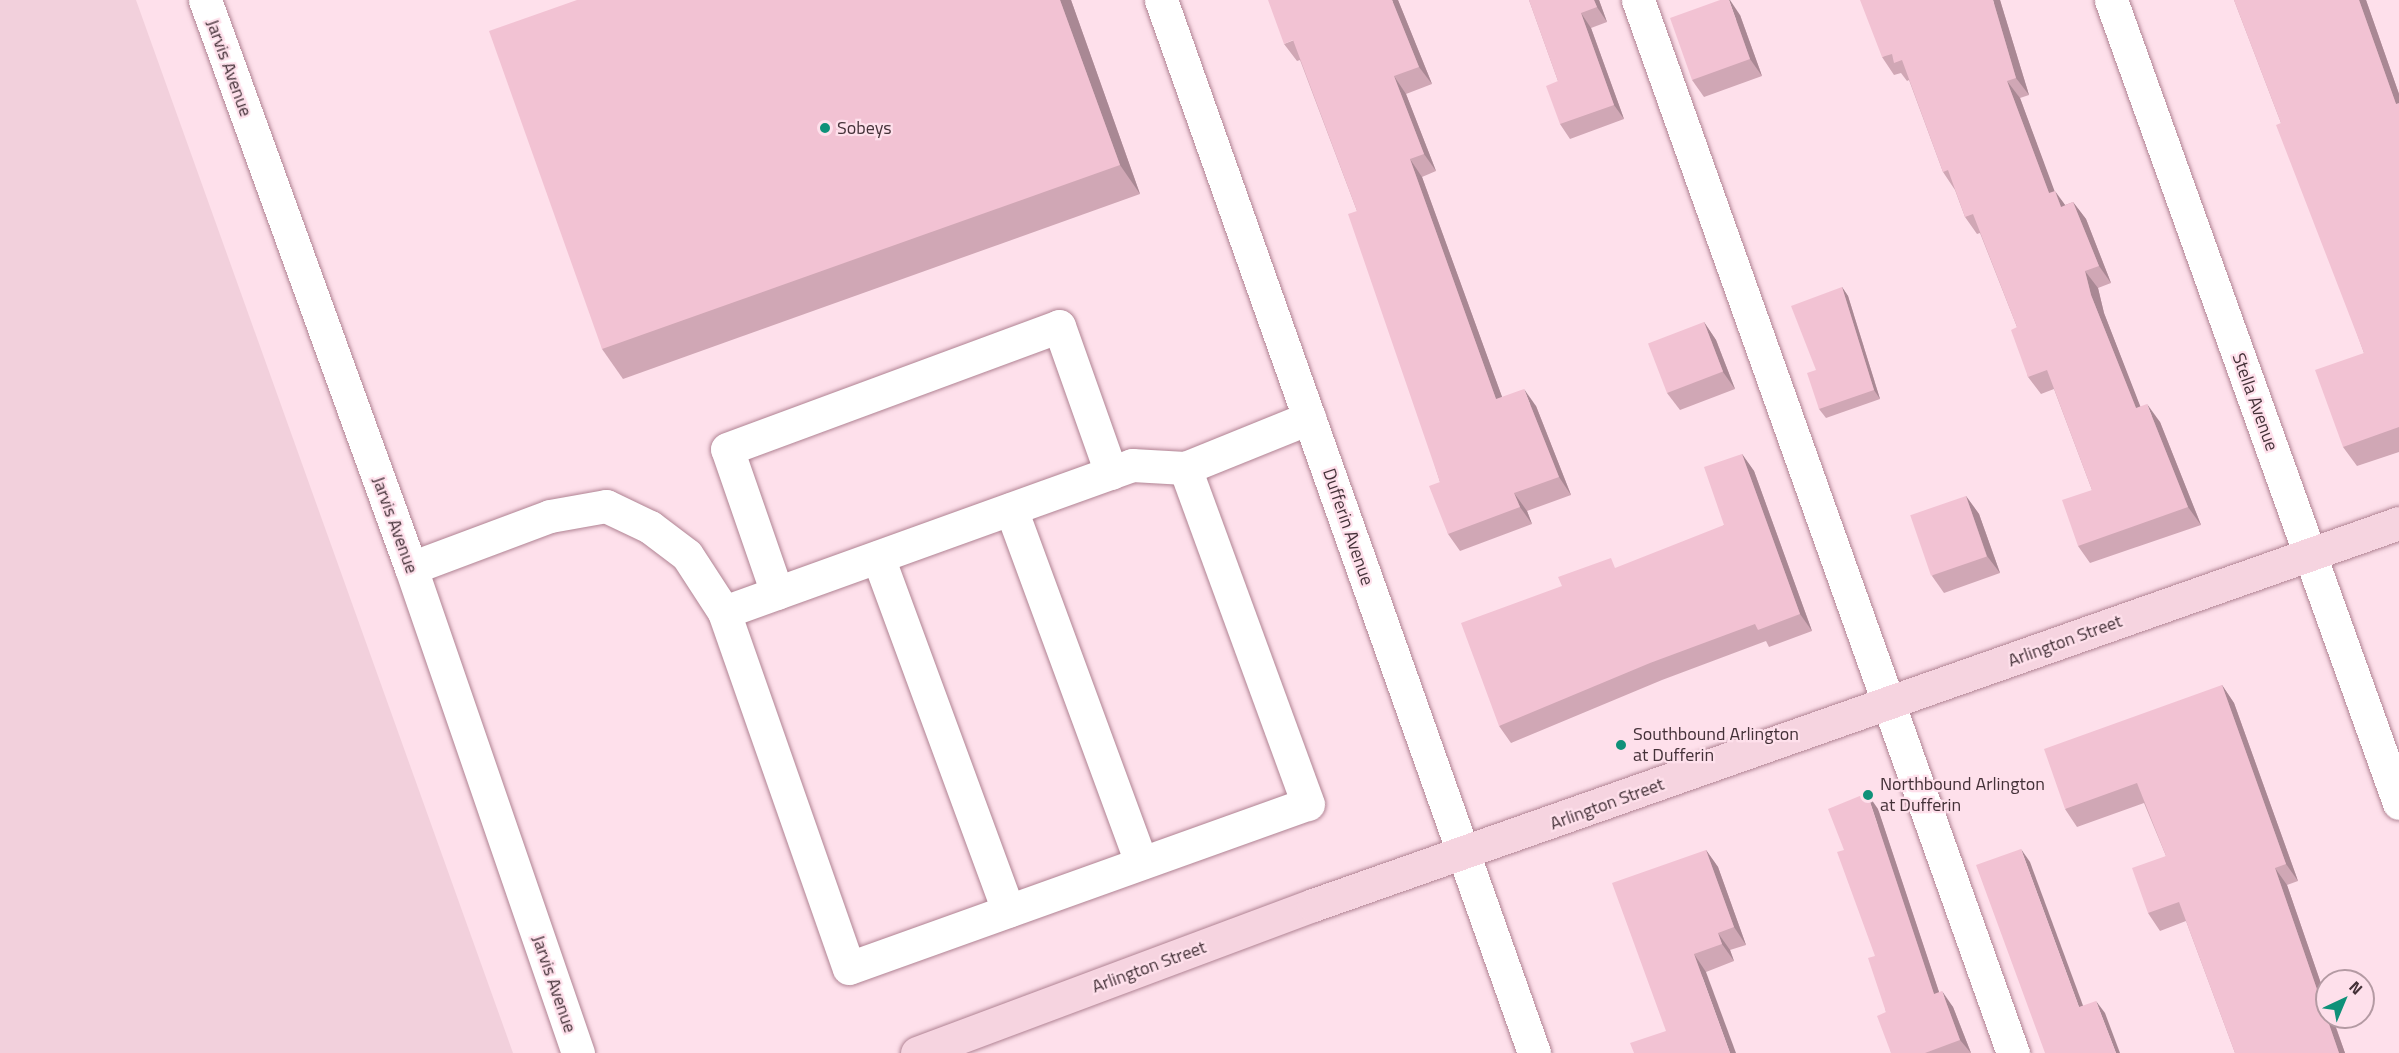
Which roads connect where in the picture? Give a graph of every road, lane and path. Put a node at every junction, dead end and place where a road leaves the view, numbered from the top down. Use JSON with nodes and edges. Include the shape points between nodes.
{"nodes":[{"id":1,"x":205,"y":0,"type":"edge"},
{"id":2,"x":1161,"y":0,"type":"edge"},
{"id":3,"x":1638,"y":0,"type":"edge"},
{"id":4,"x":2111,"y":0,"type":"edge"},
{"id":5,"x":1309,"y":418,"type":"junction"},
{"id":6,"x":1185,"y":468,"type":"junction"},
{"id":7,"x":1111,"y":473,"type":"junction"},
{"id":8,"x":1011,"y":509,"type":"junction"},
{"id":9,"x":2399,"y":523,"type":"edge"},
{"id":10,"x":2310,"y":554,"type":"junction"},
{"id":11,"x":878,"y":556,"type":"junction"},
{"id":12,"x":411,"y":568,"type":"junction"},
{"id":13,"x":777,"y":593,"type":"junction"},
{"id":14,"x":724,"y":612,"type":"junction"},
{"id":15,"x":1888,"y":704,"type":"junction"},
{"id":16,"x":2399,"y":803,"type":"edge"},
{"id":17,"x":1464,"y":855,"type":"junction"},
{"id":18,"x":1141,"y":863,"type":"junction"},
{"id":19,"x":1008,"y":911,"type":"junction"},
{"id":20,"x":578,"y":1053,"type":"edge"},
{"id":21,"x":917,"y":1053,"type":"edge"},
{"id":22,"x":1534,"y":1053,"type":"edge"},
{"id":23,"x":2013,"y":1053,"type":"edge"}],
"edges":[{"from":1,"to":12,"type":"street","name":"Jarvis Avenue"},
{"from":2,"to":5,"type":"street","name":"Dufferin Avenue"},
{"from":3,"to":15,"type":"street"},
{"from":4,"to":10,"type":"street","name":"Stella Avenue"},
{"from":5,"to":6,"type":"street"},
{"from":5,"to":17,"type":"street","name":"Dufferin Avenue"},
{"from":6,"to":7,"type":"street","via":[[1132,465]]},
{"from":6,"to":18,"type":"street","via":[[1308,804]]},
{"from":7,"to":8,"type":"street"},
{"from":7,"to":13,"type":"street","via":[[1059,326],[727,448]]},
{"from":8,"to":11,"type":"street"},
{"from":8,"to":18,"type":"street"},
{"from":9,"to":10,"type":"main road","name":"Arlington Street"},
{"from":10,"to":15,"type":"main road","name":"Arlington Street"},
{"from":10,"to":16,"type":"street","name":"Stella Avenue"},
{"from":11,"to":13,"type":"street"},
{"from":11,"to":19,"type":"street"},
{"from":12,"to":14,"type":"street","via":[[550,516],[606,506],[650,526],[687,555]]},
{"from":12,"to":20,"type":"street","name":"Jarvis Avenue"},
{"from":13,"to":14,"type":"street"},
{"from":14,"to":19,"type":"street","via":[[849,968]]},
{"from":15,"to":17,"type":"main road","name":"Arlington Street"},
{"from":15,"to":23,"type":"street"},
{"from":17,"to":21,"type":"main road","name":"Arlington Street","via":[[1313,905]]},
{"from":17,"to":22,"type":"street","name":"Dufferin Avenue"},
{"from":18,"to":19,"type":"street"}]}
